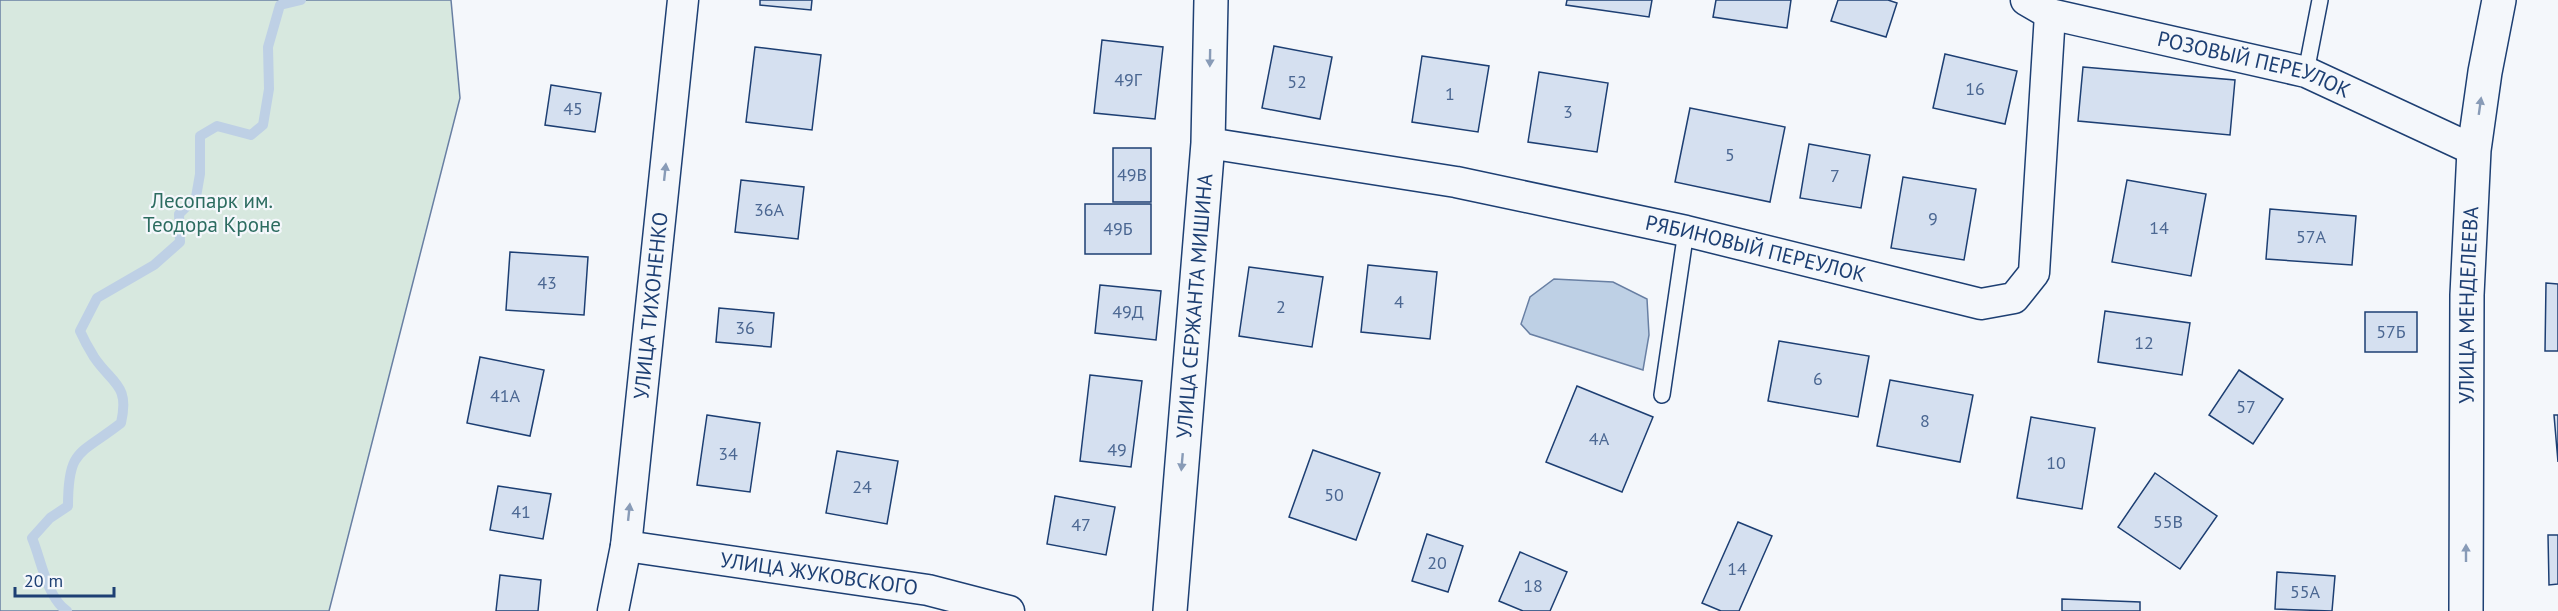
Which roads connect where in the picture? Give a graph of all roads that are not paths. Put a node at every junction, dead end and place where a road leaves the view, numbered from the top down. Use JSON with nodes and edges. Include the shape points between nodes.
{"nodes":[{"id":1,"x":683,"y":0,"type":"edge"},
{"id":2,"x":1211,"y":0,"type":"edge"},
{"id":3,"x":2320,"y":0,"type":"edge"},
{"id":4,"x":2499,"y":0,"type":"edge"},
{"id":5,"x":2038,"y":7,"type":"edge"},
{"id":6,"x":2306,"y":72,"type":"junction"},
{"id":7,"x":1208,"y":144,"type":"junction"},
{"id":8,"x":2474,"y":150,"type":"junction"},
{"id":9,"x":1686,"y":231,"type":"junction"},
{"id":10,"x":1662,"y":395,"type":"dead end"},
{"id":11,"x":626,"y":546,"type":"junction"},
{"id":12,"x":613,"y":611,"type":"edge"},
{"id":13,"x":1009,"y":611,"type":"edge"},
{"id":14,"x":1170,"y":611,"type":"edge"},
{"id":15,"x":2466,"y":611,"type":"edge"}],
"edges":[{"from":11,"to":1,"type":"street","name":"УЛИЦА ТИХОНЕНКО","one_way":true},
{"from":2,"to":7,"type":"street","name":"УЛИЦА СЕРЖАНТА МИШИНА","one_way":true},
{"from":3,"to":6,"type":"lane"},
{"from":8,"to":4,"type":"street","name":"УЛИЦА МЕНДЕЛЕЕВА","one_way":true},
{"from":5,"to":6,"type":"street","name":"РОЗОВЫЙ ПЕРЕУЛОК"},
{"from":5,"to":9,"type":"street","name":"РЯБИНОВЫЙ ПЕРЕУЛОК","via":[[2034,273],[2014,298],[1982,304]]},
{"from":6,"to":8,"type":"street","name":"РОЗОВЫЙ ПЕРЕУЛОК"},
{"from":7,"to":9,"type":"street","name":"РЯБИНОВЫЙ ПЕРЕУЛОК","via":[[1456,182]]},
{"from":7,"to":14,"type":"street","name":"УЛИЦА СЕРЖАНТА МИШИНА","one_way":true},
{"from":15,"to":8,"type":"street","name":"УЛИЦА МЕНДЕЛЕЕВА","one_way":true,"via":[[2467,296]]},
{"from":9,"to":10,"type":"lane"},
{"from":11,"to":12,"type":"street","name":"УЛИЦА ТИХОНЕНКО"},
{"from":11,"to":13,"type":"street","name":"УЛИЦА ЖУКОВСКОГО","via":[[928,590]]}]}
